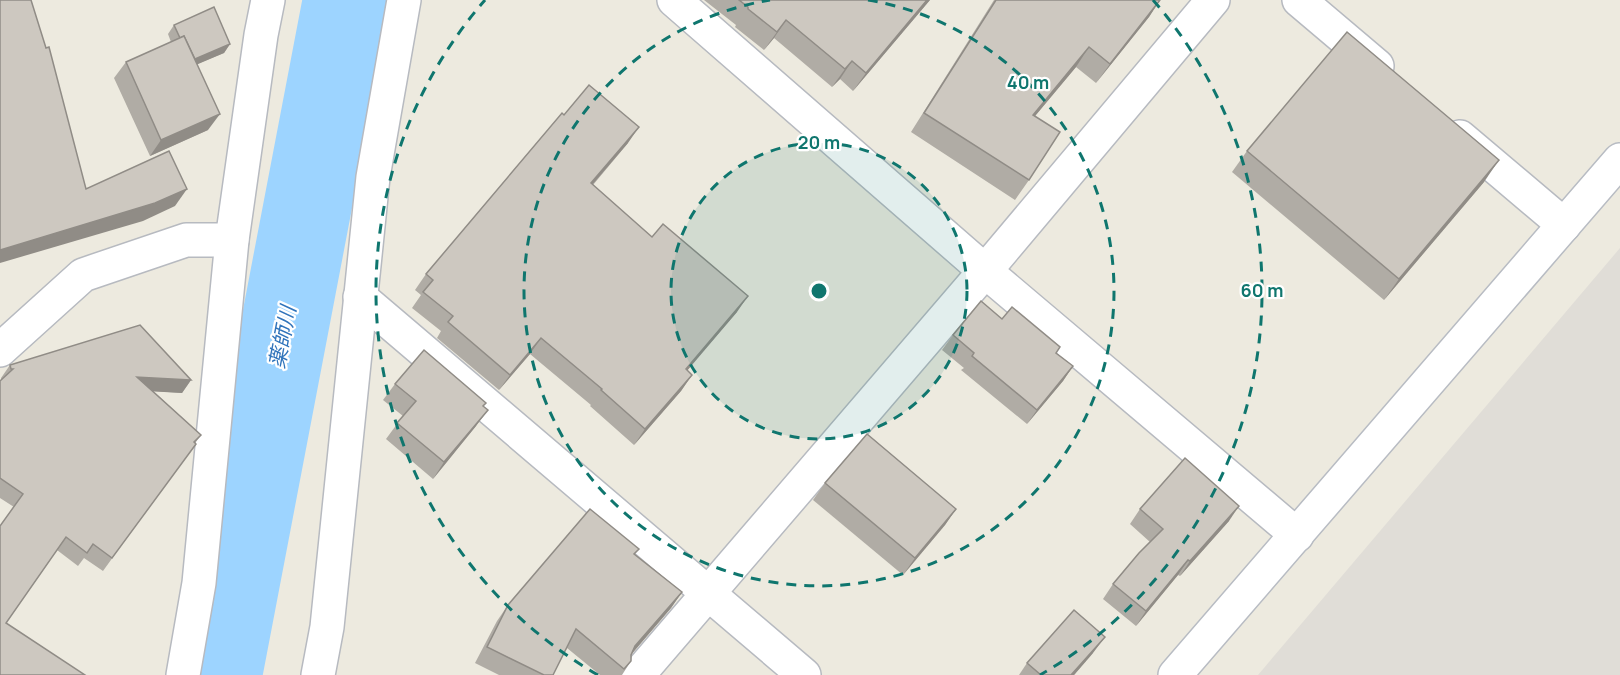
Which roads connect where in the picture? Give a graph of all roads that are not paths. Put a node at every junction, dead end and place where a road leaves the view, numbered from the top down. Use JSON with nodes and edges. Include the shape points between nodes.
{"nodes":[{"id":1,"x":268,"y":0,"type":"edge"},
{"id":2,"x":404,"y":0,"type":"edge"},
{"id":3,"x":674,"y":0,"type":"edge"},
{"id":4,"x":1213,"y":0,"type":"edge"},
{"id":5,"x":1299,"y":0,"type":"edge"},
{"id":6,"x":1400,"y":85,"type":"edge"},
{"id":7,"x":1436,"y":116,"type":"edge"},
{"id":8,"x":1620,"y":160,"type":"edge"},
{"id":9,"x":1564,"y":225,"type":"junction"},
{"id":10,"x":232,"y":240,"type":"junction"},
{"id":11,"x":985,"y":271,"type":"junction"},
{"id":12,"x":360,"y":297,"type":"junction"},
{"id":13,"x":0,"y":350,"type":"edge"},
{"id":14,"x":1297,"y":535,"type":"junction"},
{"id":15,"x":708,"y":593,"type":"junction"},
{"id":16,"x":183,"y":675,"type":"edge"},
{"id":17,"x":318,"y":675,"type":"edge"},
{"id":18,"x":638,"y":675,"type":"edge"},
{"id":19,"x":804,"y":675,"type":"edge"},
{"id":20,"x":1175,"y":675,"type":"edge"}],
"edges":[{"from":1,"to":10,"type":"street"},
{"from":2,"to":12,"type":"street","via":[[373,177]]},
{"from":3,"to":11,"type":"street"},
{"from":4,"to":11,"type":"street"},
{"from":5,"to":6,"type":"street"},
{"from":7,"to":9,"type":"street"},
{"from":8,"to":9,"type":"street"},
{"from":9,"to":14,"type":"street"},
{"from":10,"to":13,"type":"street","via":[[186,240],[83,275]]},
{"from":10,"to":16,"type":"street","via":[[199,583]]},
{"from":11,"to":14,"type":"street"},
{"from":11,"to":15,"type":"street"},
{"from":12,"to":15,"type":"street"},
{"from":12,"to":17,"type":"street","via":[[327,627]]},
{"from":14,"to":20,"type":"street"},
{"from":15,"to":18,"type":"street"},
{"from":15,"to":19,"type":"street"}]}
